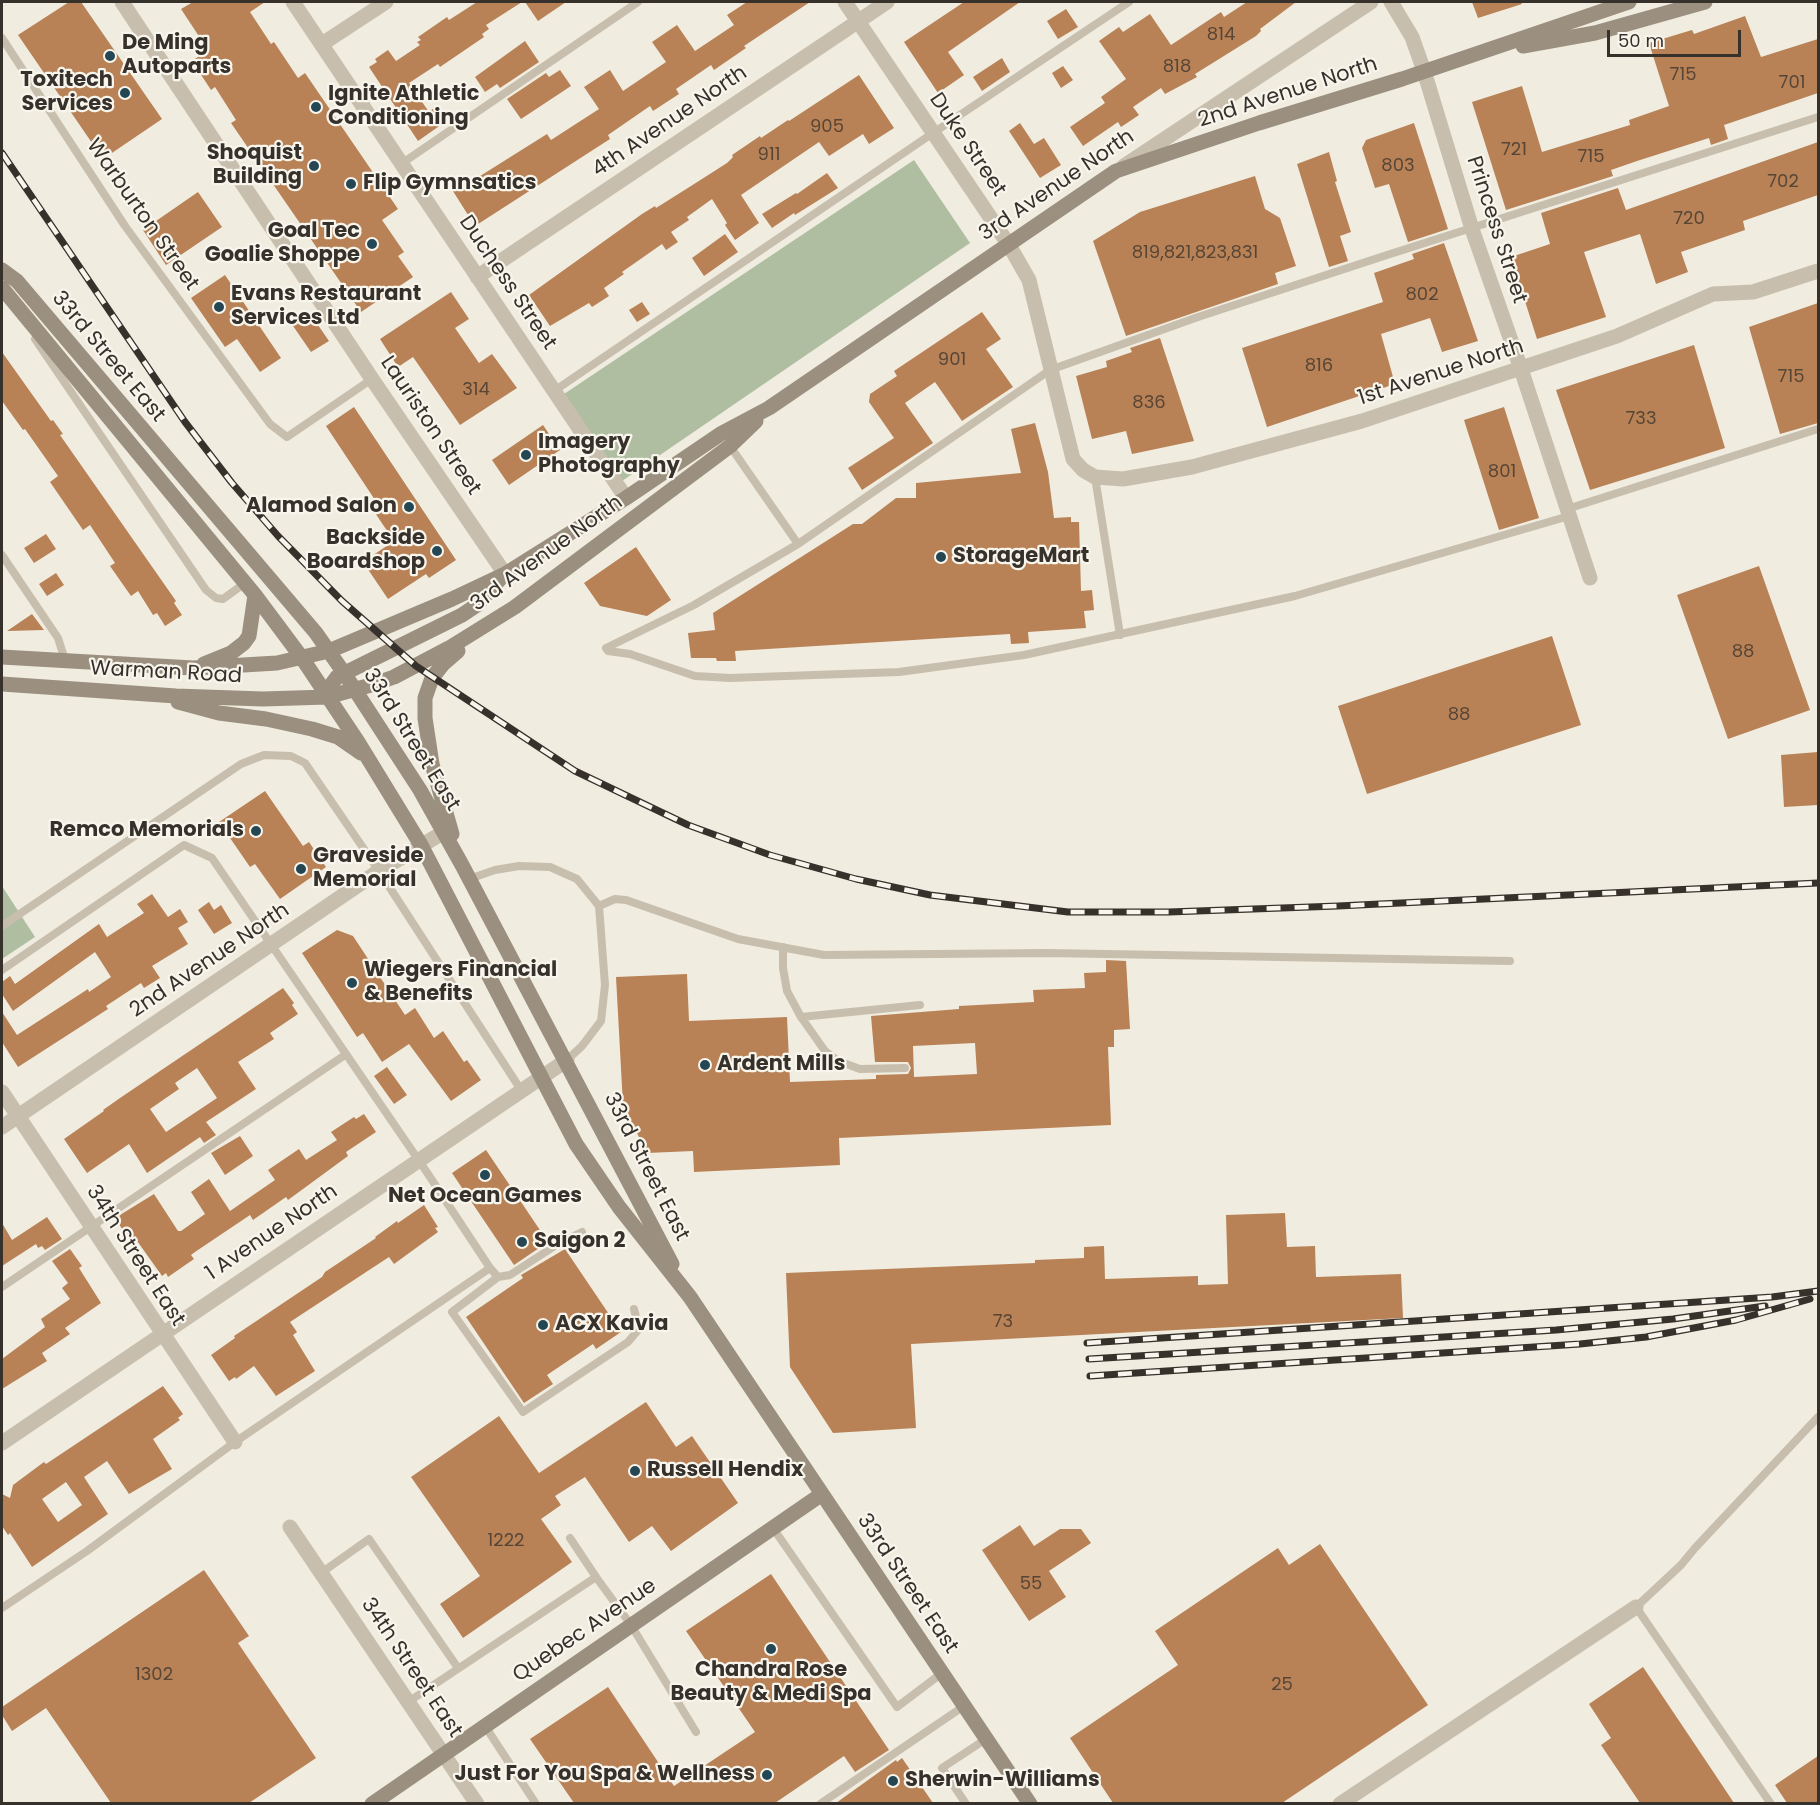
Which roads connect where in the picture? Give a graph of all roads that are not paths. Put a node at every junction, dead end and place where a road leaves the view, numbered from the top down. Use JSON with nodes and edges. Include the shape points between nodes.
{"nodes":[{"id":1,"x":122,"y":2,"type":"edge"},
{"id":2,"x":293,"y":2,"type":"edge"},
{"id":3,"x":386,"y":2,"type":"edge"},
{"id":4,"x":638,"y":2,"type":"edge"},
{"id":5,"x":845,"y":2,"type":"edge"},
{"id":6,"x":887,"y":2,"type":"edge"},
{"id":7,"x":1129,"y":2,"type":"edge"},
{"id":8,"x":1371,"y":2,"type":"edge"},
{"id":9,"x":1391,"y":2,"type":"edge"},
{"id":10,"x":1629,"y":2,"type":"edge"},
{"id":11,"x":1705,"y":2,"type":"edge"},
{"id":12,"x":858,"y":21,"type":"junction"},
{"id":13,"x":2,"y":38,"type":"edge"},
{"id":14,"x":322,"y":44,"type":"junction"},
{"id":15,"x":1473,"y":55,"type":"junction"},
{"id":16,"x":1424,"y":71,"type":"junction"},
{"id":17,"x":1818,"y":117,"type":"edge"},
{"id":18,"x":933,"y":133,"type":"junction"},
{"id":19,"x":401,"y":164,"type":"junction"},
{"id":20,"x":1116,"y":171,"type":"junction"},
{"id":21,"x":1472,"y":229,"type":"junction"},
{"id":22,"x":1009,"y":245,"type":"junction"},
{"id":23,"x":2,"y":270,"type":"edge"},
{"id":24,"x":1818,"y":271,"type":"edge"},
{"id":25,"x":477,"y":277,"type":"junction"},
{"id":26,"x":2,"y":288,"type":"edge"},
{"id":27,"x":1521,"y":369,"type":"junction"},
{"id":28,"x":1050,"y":370,"type":"junction"},
{"id":29,"x":372,"y":379,"type":"junction"},
{"id":30,"x":554,"y":391,"type":"junction"},
{"id":31,"x":769,"y":408,"type":"junction"},
{"id":32,"x":1818,"y":429,"type":"edge"},
{"id":33,"x":730,"y":446,"type":"junction"},
{"id":34,"x":1095,"y":477,"type":"junction"},
{"id":35,"x":626,"y":498,"type":"junction"},
{"id":36,"x":1568,"y":512,"type":"junction"},
{"id":37,"x":798,"y":544,"type":"junction"},
{"id":38,"x":2,"y":555,"type":"edge"},
{"id":39,"x":505,"y":574,"type":"junction"},
{"id":40,"x":1590,"y":578,"type":"dead end"},
{"id":41,"x":245,"y":583,"type":"junction"},
{"id":42,"x":255,"y":595,"type":"junction"},
{"id":43,"x":515,"y":607,"type":"junction"},
{"id":44,"x":1120,"y":635,"type":"junction"},
{"id":45,"x":329,"y":651,"type":"junction"},
{"id":46,"x":2,"y":657,"type":"edge"},
{"id":47,"x":302,"y":658,"type":"junction"},
{"id":48,"x":65,"y":660,"type":"junction"},
{"id":49,"x":193,"y":668,"type":"junction"},
{"id":50,"x":344,"y":673,"type":"junction"},
{"id":51,"x":2,"y":684,"type":"edge"},
{"id":52,"x":355,"y":690,"type":"junction"},
{"id":53,"x":146,"y":693,"type":"junction"},
{"id":54,"x":327,"y":697,"type":"junction"},
{"id":55,"x":368,"y":757,"type":"junction"},
{"id":56,"x":444,"y":832,"type":"junction"},
{"id":57,"x":421,"y":845,"type":"junction"},
{"id":58,"x":380,"y":871,"type":"junction"},
{"id":59,"x":466,"y":872,"type":"junction"},
{"id":60,"x":599,"y":906,"type":"junction"},
{"id":61,"x":2,"y":926,"type":"edge"},
{"id":62,"x":270,"y":946,"type":"junction"},
{"id":63,"x":783,"y":947,"type":"junction"},
{"id":64,"x":1510,"y":961,"type":"dead end"},
{"id":65,"x":2,"y":970,"type":"edge"},
{"id":66,"x":920,"y":1005,"type":"dead end"},
{"id":67,"x":801,"y":1017,"type":"junction"},
{"id":68,"x":345,"y":1055,"type":"junction"},
{"id":69,"x":567,"y":1060,"type":"junction"},
{"id":70,"x":905,"y":1068,"type":"dead end"},
{"id":71,"x":540,"y":1077,"type":"junction"},
{"id":72,"x":521,"y":1090,"type":"junction"},
{"id":73,"x":2,"y":1092,"type":"edge"},
{"id":74,"x":18,"y":1116,"type":"junction"},
{"id":75,"x":2,"y":1127,"type":"edge"},
{"id":76,"x":418,"y":1160,"type":"junction"},
{"id":77,"x":91,"y":1227,"type":"junction"},
{"id":78,"x":582,"y":1232,"type":"dead end"},
{"id":79,"x":489,"y":1268,"type":"junction"},
{"id":80,"x":498,"y":1277,"type":"junction"},
{"id":81,"x":2,"y":1287,"type":"edge"},
{"id":82,"x":690,"y":1297,"type":"junction"},
{"id":83,"x":634,"y":1309,"type":"dead end"},
{"id":84,"x":161,"y":1333,"type":"junction"},
{"id":85,"x":1818,"y":1417,"type":"edge"},
{"id":86,"x":235,"y":1442,"type":"junction"},
{"id":87,"x":2,"y":1443,"type":"edge"},
{"id":88,"x":822,"y":1494,"type":"junction"},
{"id":89,"x":290,"y":1527,"type":"dead end"},
{"id":90,"x":773,"y":1528,"type":"junction"},
{"id":91,"x":570,"y":1538,"type":"dead end"},
{"id":92,"x":321,"y":1573,"type":"junction"},
{"id":93,"x":596,"y":1577,"type":"junction"},
{"id":94,"x":1636,"y":1607,"type":"junction"},
{"id":95,"x":2,"y":1608,"type":"edge"},
{"id":96,"x":631,"y":1625,"type":"junction"},
{"id":97,"x":458,"y":1668,"type":"junction"},
{"id":98,"x":942,"y":1673,"type":"junction"},
{"id":99,"x":408,"y":1702,"type":"junction"},
{"id":100,"x":964,"y":1706,"type":"junction"},
{"id":101,"x":485,"y":1726,"type":"junction"},
{"id":102,"x":696,"y":1732,"type":"dead end"},
{"id":103,"x":986,"y":1739,"type":"junction"},
{"id":104,"x":444,"y":1754,"type":"junction"},
{"id":105,"x":372,"y":1803,"type":"edge"},
{"id":106,"x":477,"y":1803,"type":"edge"},
{"id":107,"x":536,"y":1803,"type":"edge"},
{"id":108,"x":820,"y":1803,"type":"edge"},
{"id":109,"x":966,"y":1803,"type":"edge"},
{"id":110,"x":1030,"y":1803,"type":"edge"},
{"id":111,"x":1340,"y":1803,"type":"edge"},
{"id":112,"x":1771,"y":1803,"type":"edge"}],
"edges":[{"from":1,"to":29,"type":"street","name":"Lauriston Street"},
{"from":2,"to":14,"type":"street","name":"Duchess Street"},
{"from":3,"to":14,"type":"street"},
{"from":4,"to":19,"type":"lane"},
{"from":5,"to":12,"type":"street","name":"Duke Street"},
{"from":6,"to":12,"type":"street","name":"4th Avenue North"},
{"from":7,"to":18,"type":"lane"},
{"from":8,"to":20,"type":"street","name":"3rd Avenue North"},
{"from":9,"to":16,"type":"street","name":"Princess Street","via":[[1412,37]]},
{"from":10,"to":15,"type":"main road","name":"2nd Avenue North"},
{"from":11,"to":15,"type":"main road","name":"2nd Avenue North","via":[[1595,33]]},
{"from":12,"to":18,"type":"street","name":"Duke Street"},
{"from":12,"to":25,"type":"street","name":"4th Avenue North"},
{"from":13,"to":29,"type":"lane","name":"Warburton Street","via":[[125,226],[270,424],[287,437]]},
{"from":14,"to":19,"type":"street","name":"Duchess Street"},
{"from":15,"to":16,"type":"main road","name":"2nd Avenue North"},
{"from":16,"to":20,"type":"main road","name":"2nd Avenue North"},
{"from":16,"to":21,"type":"street","name":"Princess Street"},
{"from":17,"to":21,"type":"lane"},
{"from":18,"to":22,"type":"street","name":"Duke Street"},
{"from":18,"to":30,"type":"lane"},
{"from":19,"to":25,"type":"street","name":"Duchess Street"},
{"from":20,"to":22,"type":"main road","name":"3rd Avenue North"},
{"from":21,"to":27,"type":"street","name":"Princess Street"},
{"from":21,"to":28,"type":"lane","via":[[1198,317]]},
{"from":22,"to":28,"type":"street","name":"Duke Street","via":[[1029,280]]},
{"from":22,"to":31,"type":"main road","name":"3rd Avenue North"},
{"from":23,"to":45,"type":"main road","name":"33rd Street East","via":[[17,281]]},
{"from":24,"to":27,"type":"street","name":"1st Avenue North","via":[[1753,292],[1713,294],[1617,336]]},
{"from":25,"to":30,"type":"street","name":"Duchess Street"},
{"from":26,"to":41,"type":"main road","name":"33rd Street East"},
{"from":26,"to":41,"type":"lane","name":"33rd Street East","via":[[206,590],[223,599]]},
{"from":27,"to":34,"type":"street","name":"1st Avenue North","via":[[1362,421],[1241,455],[1123,479]]},
{"from":27,"to":36,"type":"street","name":"Princess Street"},
{"from":28,"to":34,"type":"street","name":"Duke Street","via":[[1073,459]]},
{"from":28,"to":37,"type":"lane"},
{"from":29,"to":39,"type":"street","name":"Lauriston Street"},
{"from":30,"to":35,"type":"street","name":"Duchess Street"},
{"from":31,"to":33,"type":"main road","name":"3rd Avenue North"},
{"from":31,"to":35,"type":"main road","name":"3rd Avenue North","via":[[722,433]]},
{"from":32,"to":36,"type":"lane"},
{"from":33,"to":37,"type":"lane"},
{"from":33,"to":43,"type":"main road","name":"3rd Avenue North"},
{"from":34,"to":44,"type":"lane"},
{"from":35,"to":39,"type":"main road","name":"3rd Avenue North"},
{"from":36,"to":40,"type":"street","name":"Princess Street"},
{"from":36,"to":44,"type":"lane","via":[[1295,596]]},
{"from":37,"to":44,"type":"lane","via":[[694,605],[606,648],[695,676],[730,678],[899,672],[1024,655]]},
{"from":38,"to":48,"type":"lane","via":[[58,638]]},
{"from":39,"to":45,"type":"main road","name":"3rd Avenue North"},
{"from":39,"to":50,"type":"main road","via":[[477,605],[462,615]]},
{"from":41,"to":42,"type":"main road","name":"33rd Street East"},
{"from":42,"to":47,"type":"main road","name":"33rd Street East"},
{"from":42,"to":49,"type":"main road","via":[[249,636],[244,643],[231,653]]},
{"from":43,"to":52,"type":"main road","name":"3rd Avenue North","via":[[416,666]]},
{"from":43,"to":59,"type":"main road","via":[[449,658],[432,678],[425,698],[432,764]]},
{"from":45,"to":47,"type":"main road","name":"3rd Avenue North"},
{"from":45,"to":50,"type":"main road","name":"33rd Street East"},
{"from":46,"to":48,"type":"main road","name":"Warman Road"},
{"from":47,"to":49,"type":"main road","name":"Warman Road"},
{"from":47,"to":54,"type":"main road","name":"33rd Street East"},
{"from":48,"to":49,"type":"main road","name":"Warman Road"},
{"from":50,"to":52,"type":"main road","name":"33rd Street East"},
{"from":50,"to":54,"type":"main road","via":[[333,682]]},
{"from":51,"to":53,"type":"main road","name":"Warman Road"},
{"from":52,"to":54,"type":"main road","name":"3rd Avenue North"},
{"from":52,"to":56,"type":"main road","name":"33rd Street East"},
{"from":53,"to":54,"type":"main road","name":"Warman Road","via":[[262,699]]},
{"from":53,"to":55,"type":"main road","via":[[219,713],[266,718],[312,729],[338,737]]},
{"from":54,"to":55,"type":"main road","name":"33rd Street East"},
{"from":55,"to":57,"type":"main road","name":"33rd Street East"},
{"from":56,"to":57,"type":"street","name":"2nd Avenue North"},
{"from":56,"to":59,"type":"main road","name":"33rd Street East"},
{"from":57,"to":58,"type":"street","name":"2nd Avenue North"},
{"from":57,"to":71,"type":"main road","name":"33rd Street East"},
{"from":58,"to":61,"type":"lane","via":[[305,763],[291,756],[264,755],[241,764]]},
{"from":58,"to":62,"type":"street","name":"2nd Avenue North"},
{"from":58,"to":72,"type":"lane"},
{"from":59,"to":60,"type":"lane","via":[[550,867],[577,879]]},
{"from":59,"to":69,"type":"main road","name":"33rd Street East"},
{"from":60,"to":63,"type":"lane","via":[[620,899],[738,939]]},
{"from":60,"to":69,"type":"lane","via":[[605,985],[603,1013],[588,1038]]},
{"from":62,"to":65,"type":"lane","via":[[212,858],[184,845]]},
{"from":62,"to":68,"type":"lane"},
{"from":62,"to":74,"type":"street","name":"2nd Avenue North"},
{"from":63,"to":64,"type":"lane","via":[[824,955],[1047,953]]},
{"from":63,"to":67,"type":"lane","via":[[787,991]]},
{"from":66,"to":67,"type":"lane"},
{"from":67,"to":70,"type":"lane","via":[[825,1052],[838,1061],[861,1069]]},
{"from":68,"to":76,"type":"lane"},
{"from":68,"to":77,"type":"lane"},
{"from":69,"to":71,"type":"street","name":"1 Avenue North"},
{"from":69,"to":82,"type":"main road","name":"33rd Street East"},
{"from":71,"to":72,"type":"street","name":"1 Avenue North"},
{"from":71,"to":82,"type":"main road","name":"33rd Street East","via":[[576,1144],[618,1207]]},
{"from":72,"to":76,"type":"street","name":"1 Avenue North"},
{"from":73,"to":74,"type":"street","name":"34th Street East"},
{"from":74,"to":75,"type":"street","name":"2nd Avenue North"},
{"from":74,"to":77,"type":"street","name":"34th Street East"},
{"from":76,"to":79,"type":"lane"},
{"from":76,"to":84,"type":"street","name":"1 Avenue North"},
{"from":77,"to":81,"type":"lane"},
{"from":77,"to":84,"type":"street","name":"34th Street East"},
{"from":78,"to":80,"type":"lane","via":[[510,1275]]},
{"from":79,"to":80,"type":"lane"},
{"from":79,"to":86,"type":"lane"},
{"from":80,"to":83,"type":"lane","via":[[452,1312],[523,1412],[628,1342],[639,1329]]},
{"from":82,"to":88,"type":"main road","name":"33rd Street East"},
{"from":84,"to":86,"type":"street","name":"34th Street East"},
{"from":84,"to":87,"type":"street","name":"1 Avenue North"},
{"from":85,"to":94,"type":"lane","via":[[1681,1565]]},
{"from":86,"to":95,"type":"lane"},
{"from":88,"to":90,"type":"main road","name":"Quebec Avenue"},
{"from":88,"to":98,"type":"main road","name":"33rd Street East"},
{"from":89,"to":92,"type":"street","name":"34th Street East"},
{"from":90,"to":96,"type":"main road","name":"Quebec Avenue"},
{"from":90,"to":98,"type":"lane","via":[[897,1707]]},
{"from":91,"to":93,"type":"lane"},
{"from":92,"to":97,"type":"lane","via":[[369,1539]]},
{"from":92,"to":99,"type":"street","name":"34th Street East"},
{"from":93,"to":96,"type":"lane"},
{"from":93,"to":97,"type":"lane"},
{"from":94,"to":111,"type":"street"},
{"from":94,"to":112,"type":"lane"},
{"from":96,"to":101,"type":"main road","name":"Quebec Avenue"},
{"from":96,"to":102,"type":"lane"},
{"from":97,"to":99,"type":"lane"},
{"from":98,"to":100,"type":"main road","name":"33rd Street East"},
{"from":99,"to":104,"type":"street","name":"34th Street East"},
{"from":100,"to":103,"type":"main road","name":"33rd Street East"},
{"from":100,"to":108,"type":"lane"},
{"from":101,"to":104,"type":"main road","name":"Quebec Avenue"},
{"from":101,"to":107,"type":"lane"},
{"from":103,"to":109,"type":"lane","via":[[942,1768]]},
{"from":103,"to":110,"type":"main road","name":"33rd Street East"},
{"from":104,"to":105,"type":"main road","name":"Quebec Avenue"},
{"from":104,"to":106,"type":"street","name":"34th Street East"}]}
